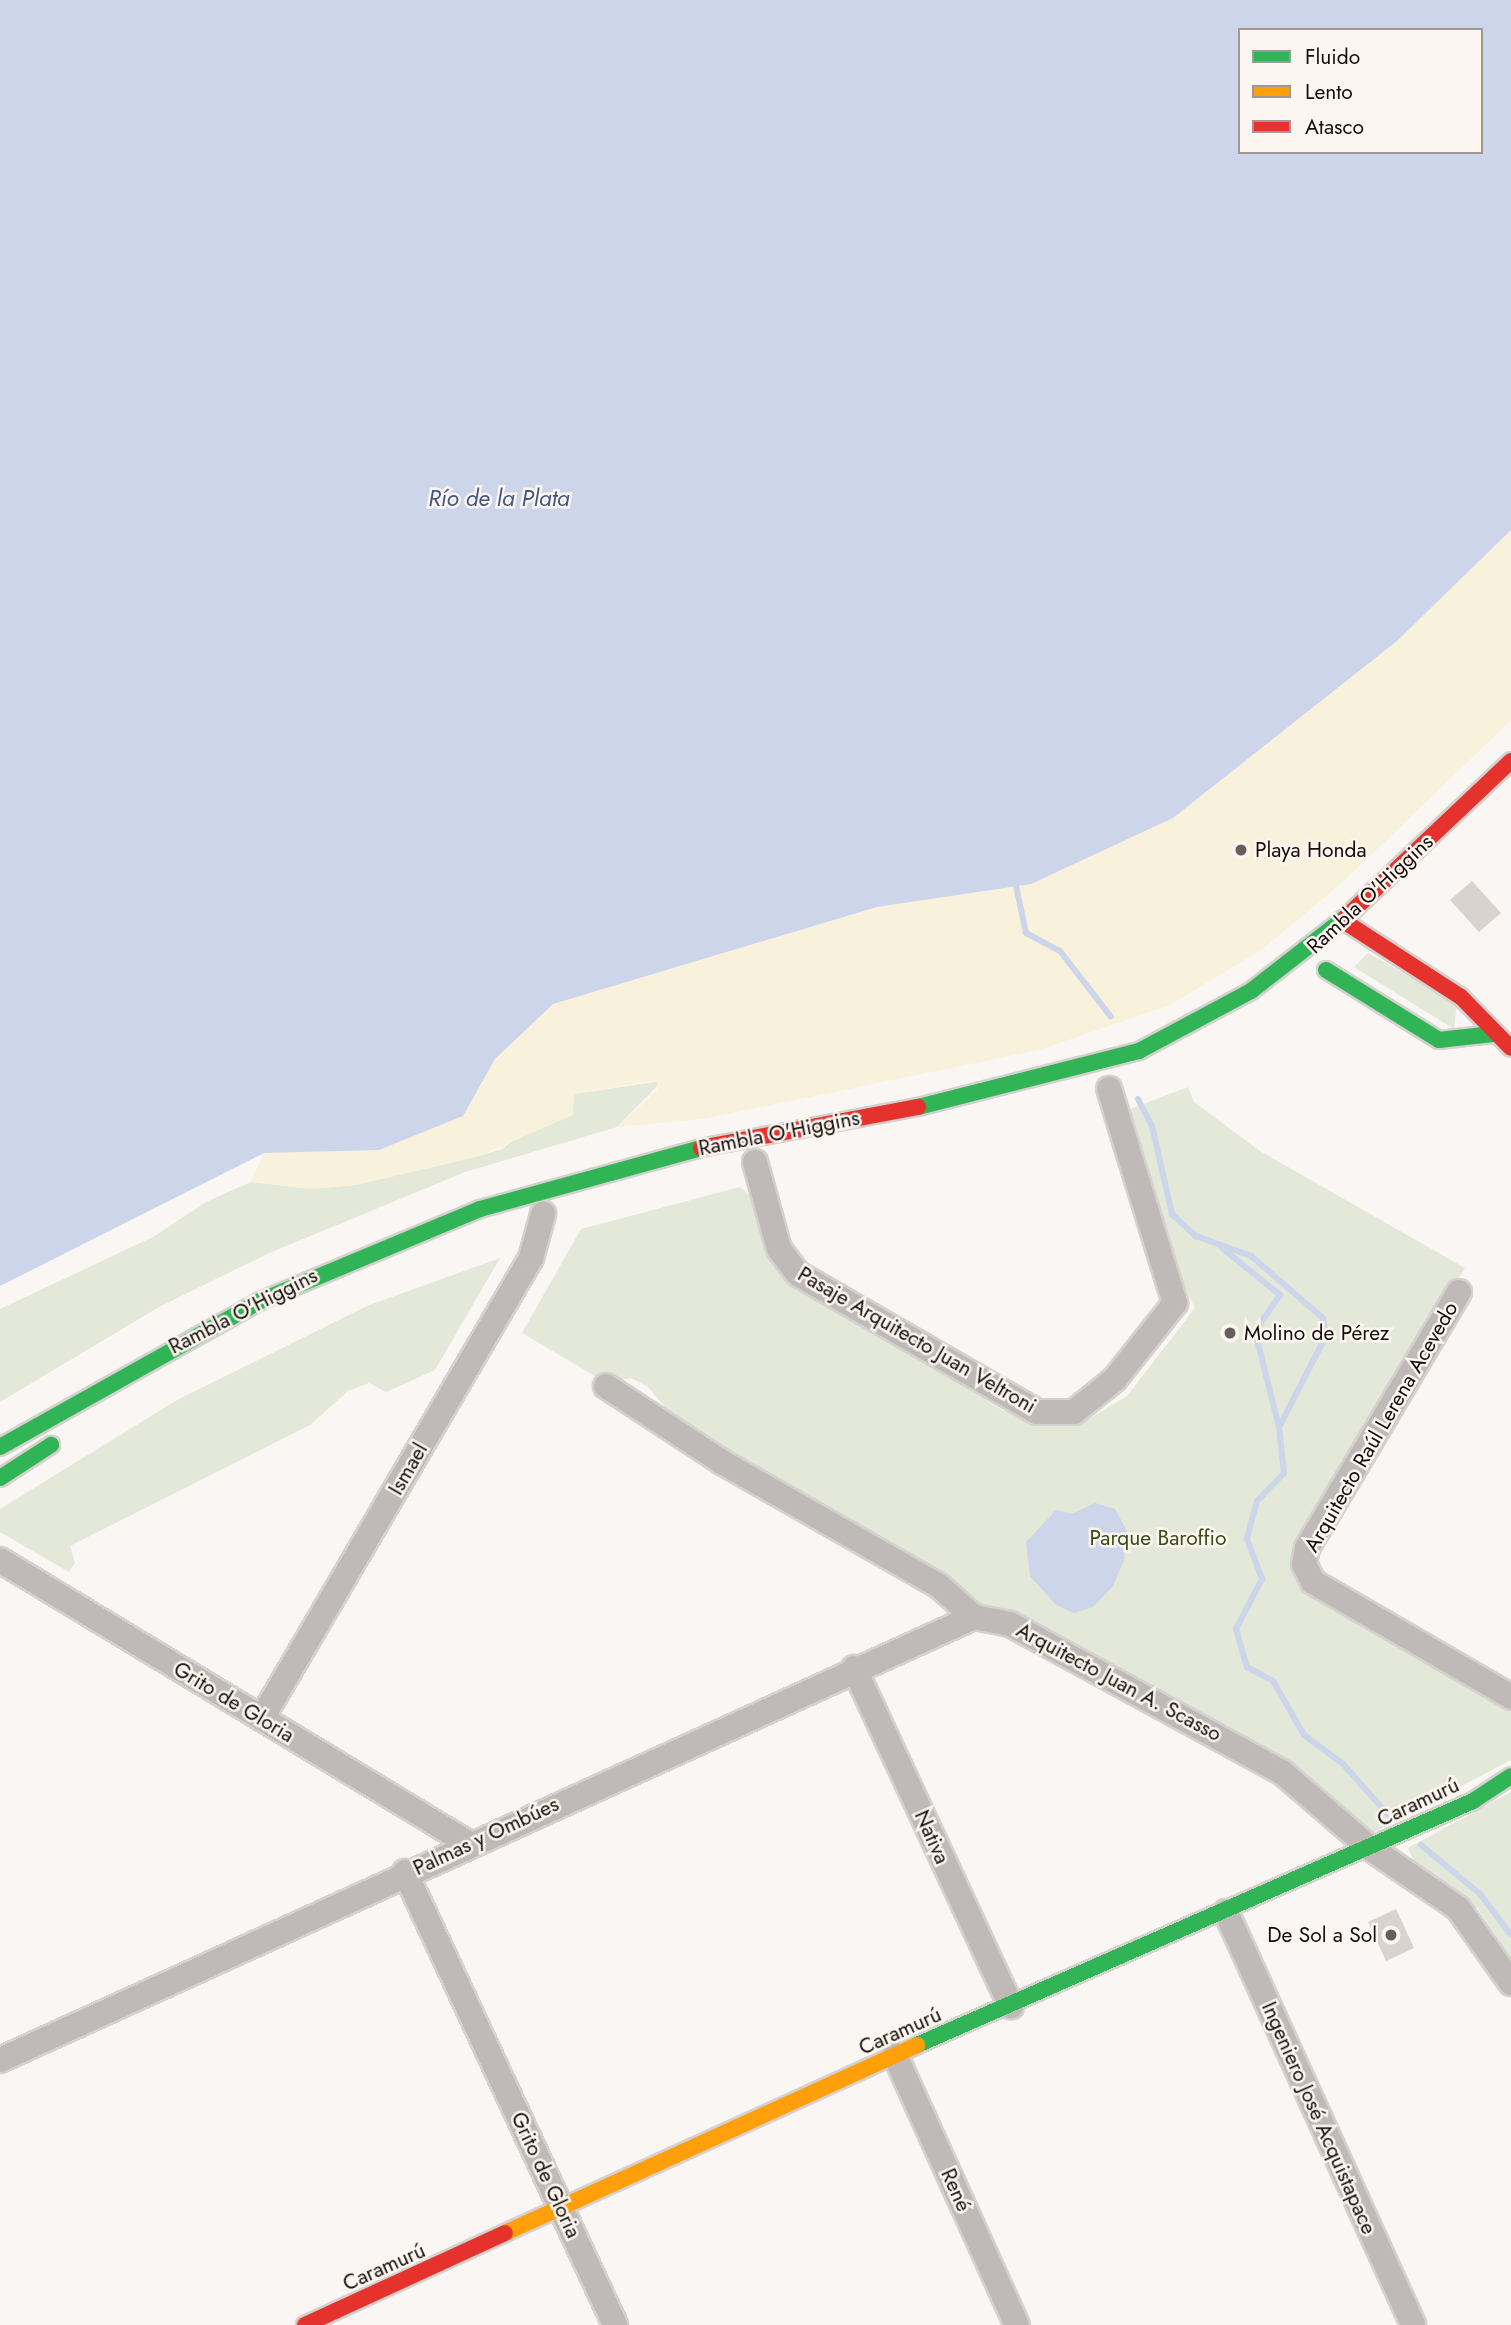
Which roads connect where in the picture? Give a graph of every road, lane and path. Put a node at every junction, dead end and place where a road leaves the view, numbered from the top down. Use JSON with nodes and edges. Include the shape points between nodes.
{"nodes":[{"id":1,"x":1511,"y":761,"type":"edge"},
{"id":2,"x":1345,"y":922,"type":"junction"},
{"id":3,"x":1370,"y":931,"type":"junction"},
{"id":4,"x":1326,"y":970,"type":"junction"},
{"id":5,"x":1309,"y":982,"type":"dead end"},
{"id":6,"x":1511,"y":1016,"type":"edge"},
{"id":7,"x":1502,"y":1041,"type":"edge"},
{"id":8,"x":1109,"y":1089,"type":"dead end"},
{"id":9,"x":752,"y":1163,"type":"dead end"},
{"id":10,"x":567,"y":1208,"type":"dead end"},
{"id":11,"x":543,"y":1214,"type":"junction"},
{"id":12,"x":518,"y":1223,"type":"dead end"},
{"id":13,"x":1459,"y":1292,"type":"dead end"},
{"id":14,"x":606,"y":1386,"type":"dead end"},
{"id":15,"x":68,"y":1435,"type":"dead end"},
{"id":16,"x":0,"y":1447,"type":"edge"},
{"id":17,"x":0,"y":1478,"type":"edge"},
{"id":18,"x":3,"y":1568,"type":"edge"},
{"id":19,"x":974,"y":1617,"type":"junction"},
{"id":20,"x":854,"y":1668,"type":"junction"},
{"id":21,"x":1511,"y":1698,"type":"edge"},
{"id":22,"x":262,"y":1718,"type":"junction"},
{"id":23,"x":1511,"y":1776,"type":"edge"},
{"id":24,"x":468,"y":1843,"type":"junction"},
{"id":25,"x":1370,"y":1848,"type":"junction"},
{"id":26,"x":405,"y":1872,"type":"junction"},
{"id":27,"x":1226,"y":1912,"type":"junction"},
{"id":28,"x":1511,"y":1983,"type":"edge"},
{"id":29,"x":1011,"y":2006,"type":"junction"},
{"id":30,"x":895,"y":2055,"type":"junction"},
{"id":31,"x":0,"y":2060,"type":"edge"},
{"id":32,"x":563,"y":2210,"type":"junction"},
{"id":33,"x":305,"y":2325,"type":"edge"},
{"id":34,"x":615,"y":2325,"type":"edge"},
{"id":35,"x":1017,"y":2325,"type":"edge"},
{"id":36,"x":1413,"y":2325,"type":"edge"}],
"edges":[{"from":1,"to":2,"type":"main road","name":"Rambla O'Higgins"},
{"from":2,"to":3,"type":"main road"},
{"from":2,"to":16,"type":"main road","name":"Rambla O'Higgins","via":[[1251,991],[1105,1064],[982,1095],[656,1157],[426,1229],[212,1325]]},
{"from":3,"to":4,"type":"main road","name":"Rambla O'Higgins"},
{"from":3,"to":7,"type":"main road","via":[[1461,997]]},
{"from":4,"to":5,"type":"main road","name":"Rambla O'Higgins"},
{"from":4,"to":7,"type":"main road","via":[[1439,1040]]},
{"from":6,"to":7,"type":"street"},
{"from":8,"to":9,"type":"street","name":"Pasaje Arquitecto Juan Veltroni","via":[[1175,1303],[1115,1378],[1074,1412],[1037,1412],[798,1274],[779,1250]]},
{"from":10,"to":11,"type":"main road"},
{"from":11,"to":12,"type":"main road"},
{"from":11,"to":22,"type":"street","name":"Ismael","via":[[531,1258]]},
{"from":13,"to":21,"type":"street","name":"Arquitecto Raúl Lerena Acevedo","via":[[1307,1548],[1304,1564],[1313,1582]]},
{"from":14,"to":19,"type":"street","via":[[722,1462],[939,1585]]},
{"from":15,"to":17,"type":"main road"},
{"from":18,"to":22,"type":"street","name":"Grito de Gloria"},
{"from":19,"to":20,"type":"street","name":"Palmas y Ombúes"},
{"from":19,"to":25,"type":"street","name":"Arquitecto Juan A. Scasso","via":[[1010,1624],[1258,1757],[1310,1793]]},
{"from":20,"to":24,"type":"street","name":"Palmas y Ombúes"},
{"from":20,"to":29,"type":"street","name":"Nativa"},
{"from":22,"to":24,"type":"street","name":"Grito de Gloria"},
{"from":23,"to":25,"type":"main road","name":"Caramurú","via":[[1473,1801]]},
{"from":24,"to":26,"type":"street","name":"Palmas y Ombúes"},
{"from":25,"to":27,"type":"main road","name":"Caramurú"},
{"from":25,"to":28,"type":"street","name":"Arquitecto Juan A. Scasso","via":[[1458,1908]]},
{"from":26,"to":31,"type":"street","name":"Palmas y Ombúes"},
{"from":26,"to":32,"type":"street","name":"Grito de Gloria"},
{"from":27,"to":29,"type":"main road","name":"Caramurú"},
{"from":27,"to":36,"type":"street","name":"Ingeniero José Acquistapace"},
{"from":29,"to":30,"type":"main road","name":"Caramurú"},
{"from":30,"to":32,"type":"main road","name":"Caramurú"},
{"from":30,"to":35,"type":"street","name":"René"},
{"from":32,"to":33,"type":"main road","name":"Caramurú"},
{"from":32,"to":34,"type":"street","name":"Grito de Gloria"}]}
